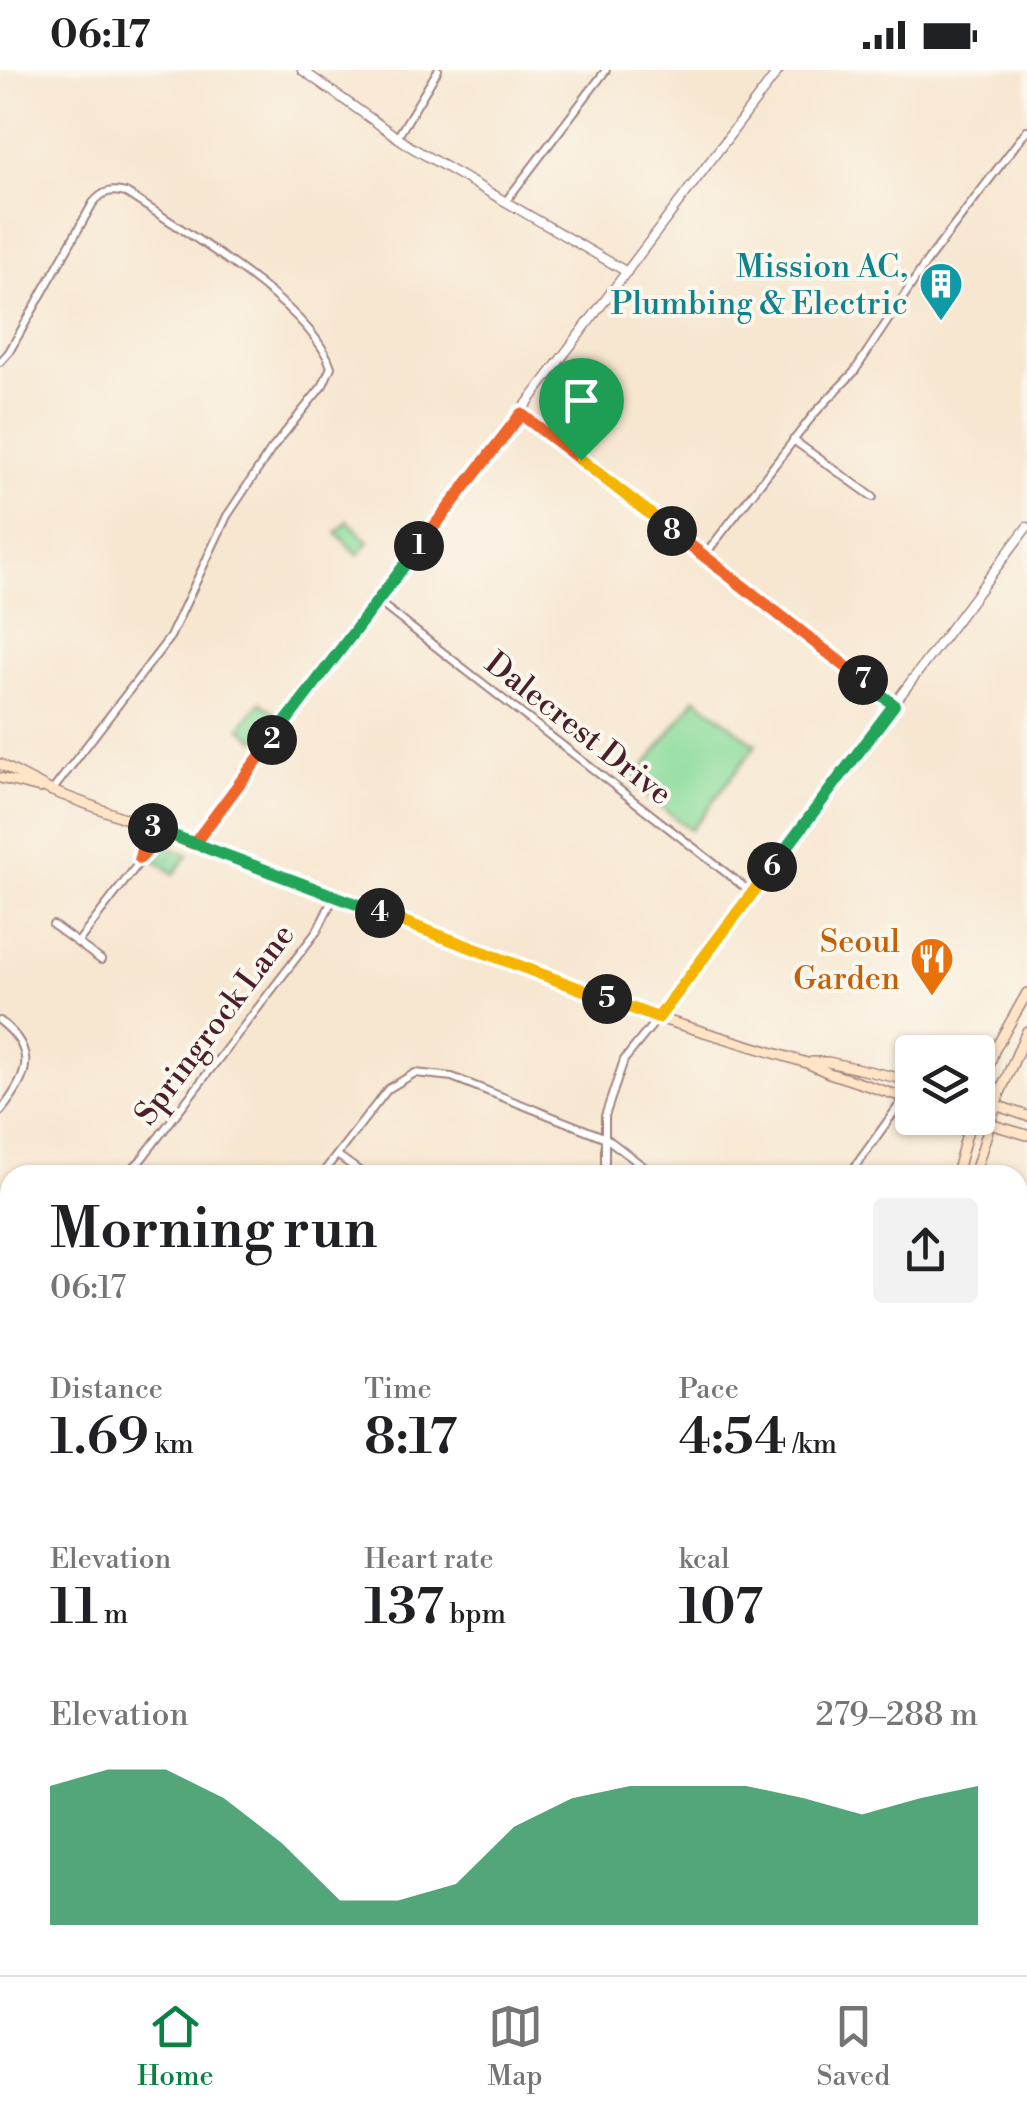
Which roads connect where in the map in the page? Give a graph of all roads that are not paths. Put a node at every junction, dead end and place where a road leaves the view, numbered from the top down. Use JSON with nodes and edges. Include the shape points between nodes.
{"nodes":[{"id":1,"x":302,"y":70,"type":"edge"},
{"id":2,"x":438,"y":70,"type":"edge"},
{"id":3,"x":606,"y":70,"type":"edge"},
{"id":4,"x":779,"y":70,"type":"edge"},
{"id":5,"x":1027,"y":130,"type":"edge"},
{"id":6,"x":397,"y":138,"type":"junction"},
{"id":7,"x":506,"y":201,"type":"junction"},
{"id":8,"x":628,"y":272,"type":"junction"},
{"id":9,"x":0,"y":362,"type":"edge"},
{"id":10,"x":521,"y":414,"type":"junction"},
{"id":11,"x":793,"y":440,"type":"junction"},
{"id":12,"x":873,"y":497,"type":"dead end"},
{"id":13,"x":1027,"y":527,"type":"edge"},
{"id":14,"x":704,"y":556,"type":"junction"},
{"id":15,"x":377,"y":601,"type":"junction"},
{"id":16,"x":894,"y":705,"type":"junction"},
{"id":17,"x":0,"y":764,"type":"edge"},
{"id":18,"x":0,"y":778,"type":"edge"},
{"id":19,"x":52,"y":791,"type":"junction"},
{"id":20,"x":152,"y":828,"type":"junction"},
{"id":21,"x":194,"y":844,"type":"junction"},
{"id":22,"x":752,"y":893,"type":"junction"},
{"id":23,"x":335,"y":897,"type":"junction"},
{"id":24,"x":53,"y":926,"type":"dead end"},
{"id":25,"x":78,"y":942,"type":"junction"},
{"id":26,"x":101,"y":960,"type":"dead end"},
{"id":27,"x":1027,"y":993,"type":"edge"},
{"id":28,"x":658,"y":1018,"type":"junction"},
{"id":29,"x":0,"y":1022,"type":"edge"},
{"id":30,"x":1027,"y":1032,"type":"edge"},
{"id":31,"x":995,"y":1049,"type":"edge"},
{"id":32,"x":807,"y":1063,"type":"junction"},
{"id":33,"x":895,"y":1077,"type":"edge"},
{"id":34,"x":895,"y":1094,"type":"edge"},
{"id":35,"x":995,"y":1106,"type":"joint"},
{"id":36,"x":0,"y":1112,"type":"edge"},
{"id":37,"x":895,"y":1116,"type":"edge"},
{"id":38,"x":1027,"y":1116,"type":"edge"},
{"id":39,"x":995,"y":1126,"type":"edge"},
{"id":40,"x":966,"y":1135,"type":"edge"},
{"id":41,"x":986,"y":1135,"type":"edge"},
{"id":42,"x":1027,"y":1136,"type":"edge"},
{"id":43,"x":606,"y":1138,"type":"junction"},
{"id":44,"x":337,"y":1155,"type":"junction"},
{"id":45,"x":136,"y":1165,"type":"edge"},
{"id":46,"x":329,"y":1165,"type":"edge"},
{"id":47,"x":351,"y":1165,"type":"edge"},
{"id":48,"x":605,"y":1165,"type":"edge"},
{"id":49,"x":641,"y":1165,"type":"edge"},
{"id":50,"x":857,"y":1165,"type":"edge"},
{"id":51,"x":958,"y":1165,"type":"edge"},
{"id":52,"x":977,"y":1165,"type":"edge"}],
"edges":[{"from":1,"to":6,"type":"street"},
{"from":2,"to":6,"type":"street"},
{"from":3,"to":7,"type":"street"},
{"from":4,"to":8,"type":"street"},
{"from":5,"to":11,"type":"street","via":[[925,264],[854,372]]},
{"from":6,"to":7,"type":"street"},
{"from":7,"to":8,"type":"street"},
{"from":8,"to":10,"type":"street"},
{"from":9,"to":19,"type":"street","via":[[93,203],[115,190],[252,279],[326,348],[332,367],[227,516],[170,637]]},
{"from":10,"to":14,"type":"street"},
{"from":10,"to":15,"type":"street"},
{"from":11,"to":12,"type":"street"},
{"from":11,"to":14,"type":"street"},
{"from":13,"to":16,"type":"street"},
{"from":14,"to":16,"type":"street"},
{"from":15,"to":21,"type":"street"},
{"from":15,"to":22,"type":"street","name":"Dalecrest Drive"},
{"from":16,"to":22,"type":"street"},
{"from":17,"to":19,"type":"main road"},
{"from":18,"to":19,"type":"main road"},
{"from":19,"to":20,"type":"main road"},
{"from":20,"to":21,"type":"main road"},
{"from":20,"to":25,"type":"street","via":[[148,851]]},
{"from":21,"to":23,"type":"main road"},
{"from":22,"to":28,"type":"street"},
{"from":23,"to":28,"type":"main road"},
{"from":23,"to":45,"type":"street","name":"Springrock Lane","via":[[317,931]]},
{"from":24,"to":25,"type":"street"},
{"from":25,"to":26,"type":"street"},
{"from":27,"to":31,"type":"main road"},
{"from":28,"to":32,"type":"main road"},
{"from":28,"to":43,"type":"street","via":[[624,1060],[605,1116]]},
{"from":29,"to":36,"type":"street","via":[[25,1049],[26,1070]]},
{"from":30,"to":35,"type":"main road"},
{"from":32,"to":33,"type":"main road"},
{"from":32,"to":34,"type":"main road"},
{"from":35,"to":38,"type":"main road"},
{"from":37,"to":50,"type":"street"},
{"from":39,"to":42,"type":"main road"},
{"from":40,"to":51,"type":"main road"},
{"from":41,"to":52,"type":"main road"},
{"from":43,"to":44,"type":"street","via":[[452,1077],[415,1073],[388,1089]]},
{"from":43,"to":48,"type":"street"},
{"from":43,"to":49,"type":"street"},
{"from":44,"to":46,"type":"street"},
{"from":44,"to":47,"type":"street"}]}
